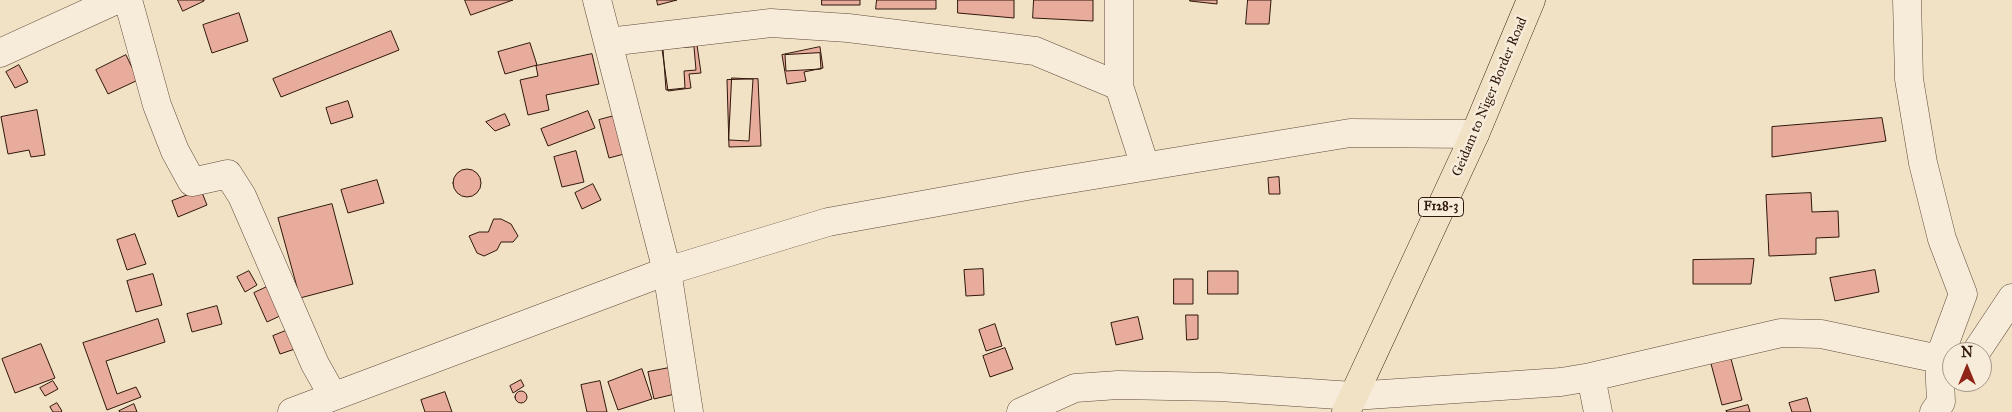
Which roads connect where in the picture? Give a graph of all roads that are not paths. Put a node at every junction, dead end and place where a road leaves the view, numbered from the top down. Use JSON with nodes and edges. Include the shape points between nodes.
{"nodes":[{"id":1,"x":116,"y":0,"type":"edge"},
{"id":2,"x":128,"y":0,"type":"edge"},
{"id":3,"x":597,"y":0,"type":"edge"},
{"id":4,"x":1119,"y":0,"type":"edge"},
{"id":5,"x":1532,"y":0,"type":"edge"},
{"id":6,"x":1907,"y":0,"type":"edge"},
{"id":7,"x":608,"y":42,"type":"junction"},
{"id":8,"x":0,"y":53,"type":"edge"},
{"id":9,"x":1119,"y":86,"type":"junction"},
{"id":10,"x":1475,"y":134,"type":"junction"},
{"id":11,"x":1145,"y":166,"type":"junction"},
{"id":12,"x":667,"y":271,"type":"junction"},
{"id":13,"x":2012,"y":298,"type":"edge"},
{"id":14,"x":1983,"y":342,"type":"edge"},
{"id":15,"x":1939,"y":359,"type":"junction"},
{"id":16,"x":1591,"y":377,"type":"junction"},
{"id":17,"x":1943,"y":399,"type":"edge"},
{"id":18,"x":342,"y":401,"type":"edge"},
{"id":19,"x":1350,"y":404,"type":"edge"},
{"id":20,"x":292,"y":412,"type":"edge"},
{"id":21,"x":689,"y":412,"type":"edge"},
{"id":22,"x":1020,"y":412,"type":"edge"},
{"id":23,"x":1598,"y":412,"type":"edge"}],
"edges":[{"from":1,"to":8,"type":"street"},
{"from":2,"to":18,"type":"street","via":[[157,105],[174,151],[192,182],[228,174],[242,196],[315,364]]},
{"from":3,"to":7,"type":"street"},
{"from":4,"to":9,"type":"street"},
{"from":5,"to":10,"type":"main road","name":"Geidam to Niger Border Road","number":"F128-3"},
{"from":6,"to":15,"type":"street","via":[[1909,79],[1924,163],[1942,239],[1963,294]]},
{"from":7,"to":9,"type":"street","via":[[771,23],[848,28],[1035,51]]},
{"from":7,"to":12,"type":"street"},
{"from":9,"to":11,"type":"street"},
{"from":10,"to":11,"type":"street","via":[[1350,133]]},
{"from":10,"to":19,"type":"main road","name":"Geidam to Niger Border Road","number":"F128-3"},
{"from":11,"to":12,"type":"street","via":[[828,222]]},
{"from":12,"to":18,"type":"street"},
{"from":12,"to":21,"type":"street"},
{"from":13,"to":14,"type":"street"},
{"from":15,"to":16,"type":"street","via":[[1821,334],[1781,333]]},
{"from":15,"to":17,"type":"street"},
{"from":16,"to":19,"type":"street"},
{"from":16,"to":23,"type":"street"},
{"from":18,"to":20,"type":"street"},
{"from":19,"to":22,"type":"street","via":[[1220,387],[1118,385],[1075,388]]}]}
